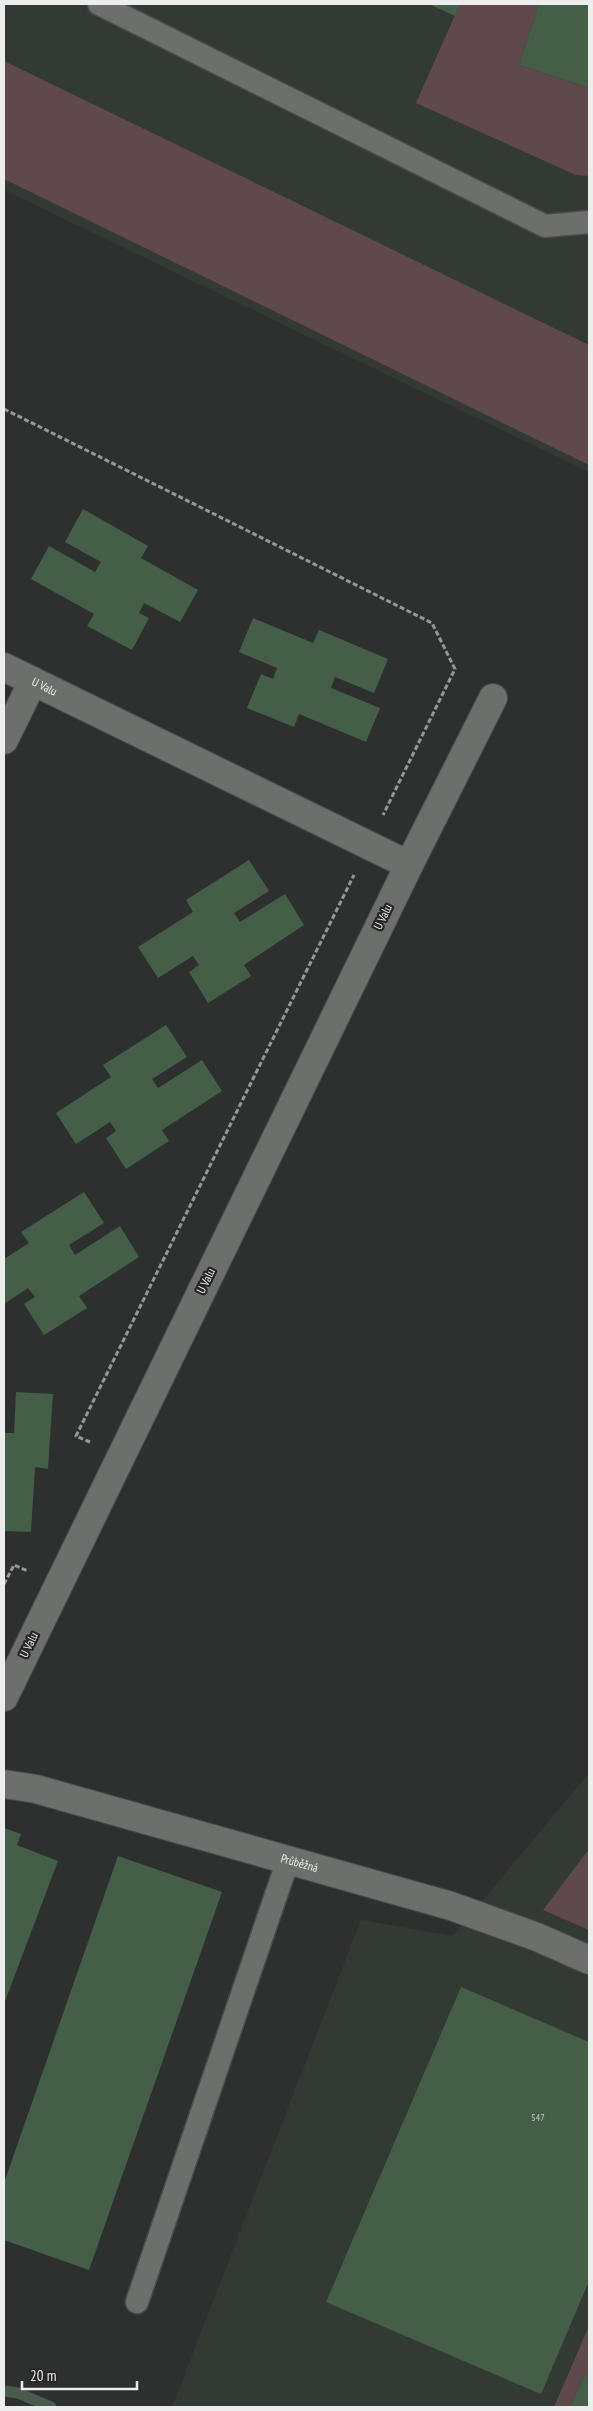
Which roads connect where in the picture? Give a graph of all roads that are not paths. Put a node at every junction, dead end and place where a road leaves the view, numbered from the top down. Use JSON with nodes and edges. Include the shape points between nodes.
{"nodes":[{"id":1,"x":99,"y":4,"type":"edge"},
{"id":2,"x":589,"y":222,"type":"edge"},
{"id":3,"x":4,"y":666,"type":"edge"},
{"id":4,"x":33,"y":681,"type":"junction"},
{"id":5,"x":493,"y":698,"type":"dead end"},
{"id":6,"x":4,"y":740,"type":"edge"},
{"id":7,"x":408,"y":865,"type":"junction"},
{"id":8,"x":4,"y":1697,"type":"edge"},
{"id":9,"x":4,"y":1784,"type":"edge"},
{"id":10,"x":288,"y":1860,"type":"junction"},
{"id":11,"x":589,"y":1960,"type":"edge"},
{"id":12,"x":137,"y":2302,"type":"dead end"}],
"edges":[{"from":1,"to":2,"type":"lane","via":[[545,226]]},
{"from":3,"to":4,"type":"street","name":"U Valu"},
{"from":4,"to":6,"type":"street"},
{"from":4,"to":7,"type":"street","name":"U Valu"},
{"from":5,"to":7,"type":"street","name":"U Valu"},
{"from":7,"to":8,"type":"street","name":"U Valu"},
{"from":9,"to":10,"type":"street","name":"Průběžná","via":[[36,1789]]},
{"from":10,"to":11,"type":"street","name":"Průběžná","via":[[452,1906]]},
{"from":10,"to":12,"type":"lane"}]}
